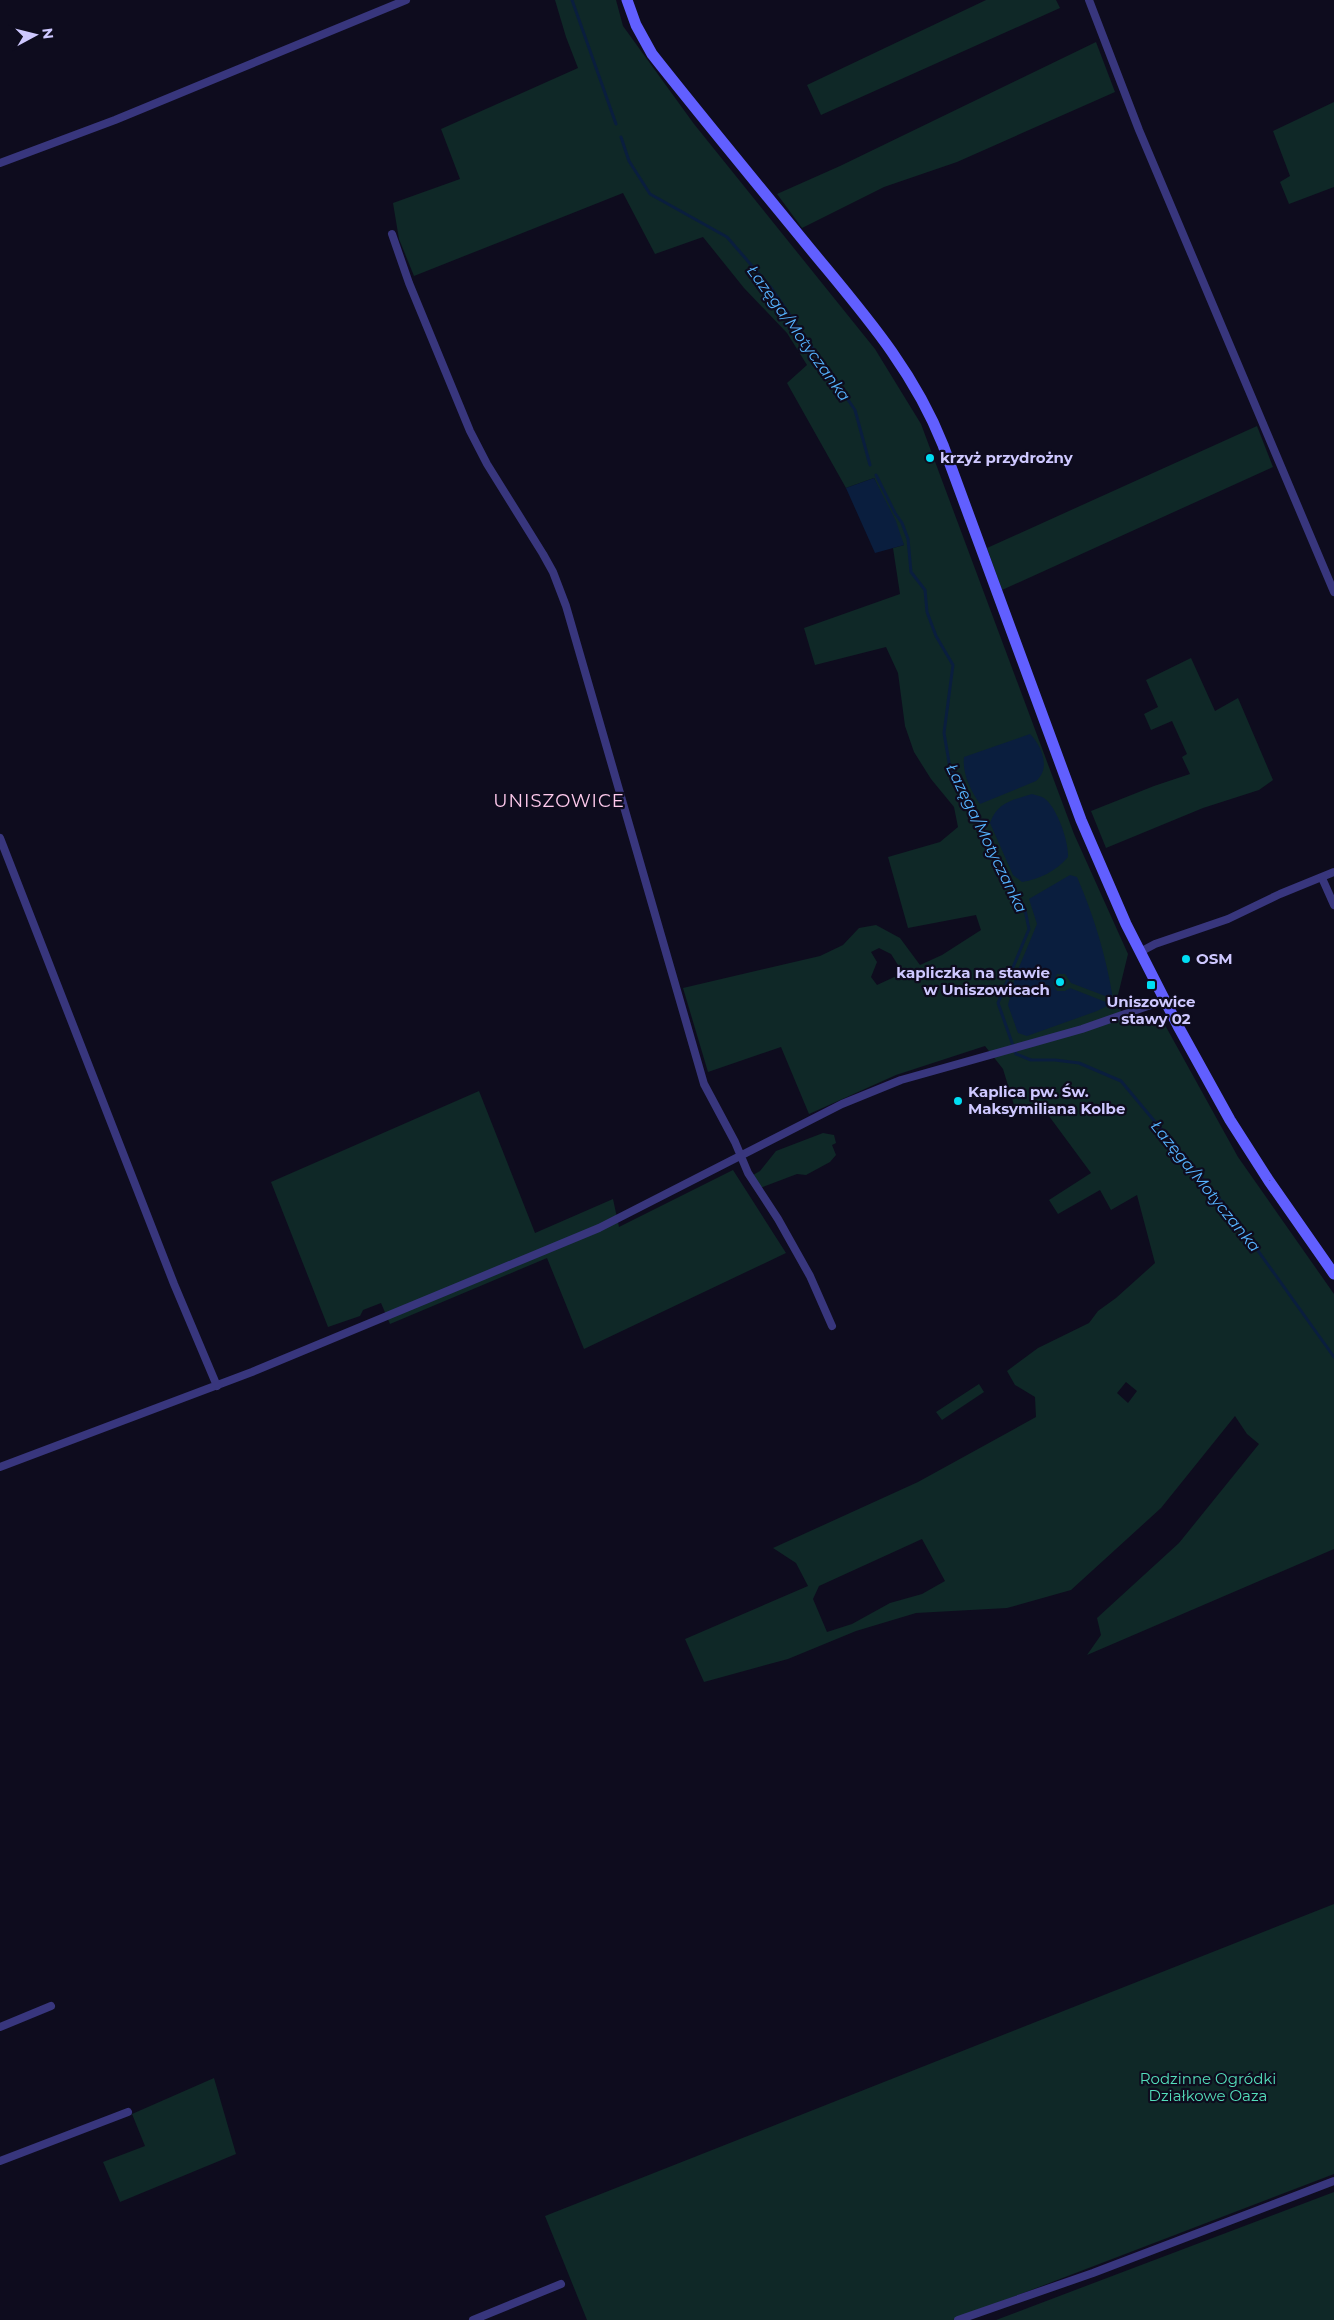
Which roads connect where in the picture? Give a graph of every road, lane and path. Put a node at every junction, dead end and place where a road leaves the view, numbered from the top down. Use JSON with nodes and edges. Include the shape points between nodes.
{"nodes":[{"id":1,"x":406,"y":0,"type":"edge"},
{"id":2,"x":627,"y":0,"type":"edge"},
{"id":3,"x":1088,"y":0,"type":"edge"},
{"id":4,"x":0,"y":163,"type":"edge"},
{"id":5,"x":392,"y":234,"type":"dead end"},
{"id":6,"x":1334,"y":592,"type":"edge"},
{"id":7,"x":0,"y":838,"type":"edge"},
{"id":8,"x":1334,"y":872,"type":"edge"},
{"id":9,"x":1322,"y":878,"type":"junction"},
{"id":10,"x":1334,"y":905,"type":"edge"},
{"id":11,"x":1140,"y":952,"type":"junction"},
{"id":12,"x":1164,"y":1000,"type":"junction"},
{"id":13,"x":742,"y":1156,"type":"junction"},
{"id":14,"x":1334,"y":1274,"type":"edge"},
{"id":15,"x":832,"y":1326,"type":"dead end"},
{"id":16,"x":217,"y":1386,"type":"junction"},
{"id":17,"x":0,"y":1467,"type":"edge"},
{"id":18,"x":51,"y":2006,"type":"dead end"},
{"id":19,"x":0,"y":2027,"type":"edge"},
{"id":20,"x":128,"y":2112,"type":"dead end"},
{"id":21,"x":0,"y":2161,"type":"edge"},
{"id":22,"x":1334,"y":2181,"type":"edge"},
{"id":23,"x":561,"y":2284,"type":"dead end"},
{"id":24,"x":473,"y":2320,"type":"edge"},
{"id":25,"x":958,"y":2320,"type":"edge"}],
"edges":[{"from":1,"to":4,"type":"street","via":[[115,120]]},
{"from":2,"to":11,"type":"street","via":[[652,54],[868,319],[925,403],[1081,820]]},
{"from":3,"to":6,"type":"street","via":[[1139,130]]},
{"from":5,"to":13,"type":"street","via":[[470,431],[547,560],[566,606],[704,1084]]},
{"from":7,"to":16,"type":"street"},
{"from":8,"to":9,"type":"street"},
{"from":9,"to":10,"type":"street"},
{"from":9,"to":11,"type":"street","via":[[1228,919]]},
{"from":11,"to":12,"type":"street"},
{"from":12,"to":13,"type":"street","via":[[1113,1019],[902,1080],[842,1104]]},
{"from":12,"to":14,"type":"street","via":[[1242,1139]]},
{"from":13,"to":15,"type":"street","via":[[748,1173],[810,1276]]},
{"from":13,"to":16,"type":"street","via":[[598,1228]]},
{"from":16,"to":17,"type":"street"},
{"from":18,"to":19,"type":"street"},
{"from":20,"to":21,"type":"street"},
{"from":22,"to":25,"type":"street","via":[[1110,2267]]},
{"from":23,"to":24,"type":"street"}]}
